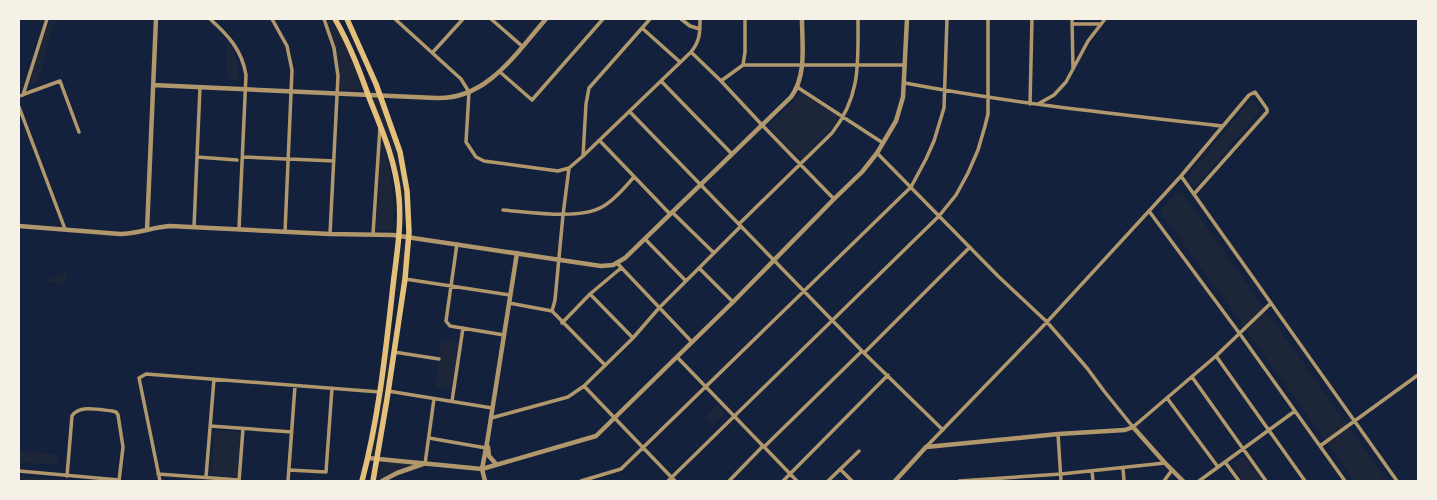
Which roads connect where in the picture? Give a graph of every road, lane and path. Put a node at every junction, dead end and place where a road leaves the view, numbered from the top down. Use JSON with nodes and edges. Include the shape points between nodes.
{"nodes":[{"id":1,"x":47,"y":19,"type":"edge"},
{"id":2,"x":156,"y":19,"type":"edge"},
{"id":3,"x":272,"y":19,"type":"edge"},
{"id":4,"x":324,"y":19,"type":"edge"},
{"id":5,"x":335,"y":19,"type":"edge"},
{"id":6,"x":347,"y":19,"type":"edge"},
{"id":7,"x":395,"y":19,"type":"edge"},
{"id":8,"x":463,"y":19,"type":"edge"},
{"id":9,"x":491,"y":19,"type":"edge"},
{"id":10,"x":546,"y":19,"type":"edge"},
{"id":11,"x":603,"y":19,"type":"edge"},
{"id":12,"x":650,"y":19,"type":"edge"},
{"id":13,"x":681,"y":19,"type":"edge"},
{"id":14,"x":700,"y":19,"type":"edge"},
{"id":15,"x":745,"y":19,"type":"edge"},
{"id":16,"x":802,"y":19,"type":"edge"},
{"id":17,"x":858,"y":19,"type":"edge"},
{"id":18,"x":907,"y":19,"type":"edge"},
{"id":19,"x":946,"y":19,"type":"edge"},
{"id":20,"x":988,"y":19,"type":"edge"},
{"id":21,"x":1032,"y":19,"type":"edge"},
{"id":22,"x":1072,"y":19,"type":"edge"},
{"id":23,"x":1105,"y":19,"type":"edge"},
{"id":24,"x":212,"y":20,"type":"edge"},
{"id":25,"x":1072,"y":24,"type":"junction"},
{"id":26,"x":1100,"y":24,"type":"junction"},
{"id":27,"x":642,"y":28,"type":"junction"},
{"id":28,"x":700,"y":30,"type":"junction"},
{"id":29,"x":522,"y":46,"type":"junction"},
{"id":30,"x":433,"y":52,"type":"junction"},
{"id":31,"x":691,"y":52,"type":"junction"},
{"id":32,"x":680,"y":62,"type":"junction"},
{"id":33,"x":743,"y":65,"type":"junction"},
{"id":34,"x":802,"y":65,"type":"junction"},
{"id":35,"x":858,"y":65,"type":"junction"},
{"id":36,"x":905,"y":65,"type":"junction"},
{"id":37,"x":1073,"y":70,"type":"junction"},
{"id":38,"x":500,"y":72,"type":"junction"},
{"id":39,"x":661,"y":81,"type":"junction"},
{"id":40,"x":721,"y":82,"type":"junction"},
{"id":41,"x":904,"y":83,"type":"junction"},
{"id":42,"x":153,"y":85,"type":"junction"},
{"id":43,"x":200,"y":87,"type":"junction"},
{"id":44,"x":797,"y":87,"type":"junction"},
{"id":45,"x":246,"y":89,"type":"junction"},
{"id":46,"x":292,"y":91,"type":"junction"},
{"id":47,"x":945,"y":91,"type":"junction"},
{"id":48,"x":469,"y":92,"type":"junction"},
{"id":49,"x":338,"y":94,"type":"junction"},
{"id":50,"x":21,"y":95,"type":"edge"},
{"id":51,"x":369,"y":95,"type":"junction"},
{"id":52,"x":380,"y":96,"type":"junction"},
{"id":53,"x":988,"y":97,"type":"junction"},
{"id":54,"x":1030,"y":104,"type":"junction"},
{"id":55,"x":1038,"y":104,"type":"junction"},
{"id":56,"x":19,"y":107,"type":"edge"},
{"id":57,"x":630,"y":112,"type":"junction"},
{"id":58,"x":843,"y":117,"type":"junction"},
{"id":59,"x":380,"y":124,"type":"junction"},
{"id":60,"x":762,"y":126,"type":"junction"},
{"id":61,"x":1222,"y":126,"type":"junction"},
{"id":62,"x":79,"y":132,"type":"dead end"},
{"id":63,"x":600,"y":141,"type":"junction"},
{"id":64,"x":883,"y":143,"type":"junction"},
{"id":65,"x":877,"y":153,"type":"junction"},
{"id":66,"x":732,"y":154,"type":"junction"},
{"id":67,"x":583,"y":156,"type":"junction"},
{"id":68,"x":197,"y":157,"type":"junction"},
{"id":69,"x":243,"y":157,"type":"junction"},
{"id":70,"x":287,"y":159,"type":"junction"},
{"id":71,"x":237,"y":160,"type":"dead end"},
{"id":72,"x":334,"y":161,"type":"junction"},
{"id":73,"x":801,"y":164,"type":"junction"},
{"id":74,"x":569,"y":168,"type":"junction"},
{"id":75,"x":1181,"y":176,"type":"junction"},
{"id":76,"x":634,"y":177,"type":"junction"},
{"id":77,"x":700,"y":185,"type":"junction"},
{"id":78,"x":911,"y":187,"type":"junction"},
{"id":79,"x":1194,"y":194,"type":"junction"},
{"id":80,"x":834,"y":199,"type":"junction"},
{"id":81,"x":504,"y":210,"type":"dead end"},
{"id":82,"x":1149,"y":212,"type":"junction"},
{"id":83,"x":671,"y":213,"type":"junction"},
{"id":84,"x":562,"y":215,"type":"junction"},
{"id":85,"x":939,"y":216,"type":"junction"},
{"id":86,"x":740,"y":225,"type":"junction"},
{"id":87,"x":19,"y":226,"type":"edge"},
{"id":88,"x":194,"y":227,"type":"junction"},
{"id":89,"x":239,"y":229,"type":"junction"},
{"id":90,"x":65,"y":230,"type":"junction"},
{"id":91,"x":147,"y":230,"type":"junction"},
{"id":92,"x":285,"y":232,"type":"junction"},
{"id":93,"x":330,"y":234,"type":"junction"},
{"id":94,"x":373,"y":234,"type":"junction"},
{"id":95,"x":399,"y":236,"type":"junction"},
{"id":96,"x":409,"y":237,"type":"junction"},
{"id":97,"x":645,"y":239,"type":"junction"},
{"id":98,"x":457,"y":244,"type":"junction"},
{"id":99,"x":970,"y":247,"type":"junction"},
{"id":100,"x":517,"y":253,"type":"junction"},
{"id":101,"x":714,"y":253,"type":"junction"},
{"id":102,"x":559,"y":260,"type":"junction"},
{"id":103,"x":774,"y":260,"type":"junction"},
{"id":104,"x":617,"y":263,"type":"junction"},
{"id":105,"x":621,"y":268,"type":"junction"},
{"id":106,"x":699,"y":268,"type":"junction"},
{"id":107,"x":405,"y":278,"type":"junction"},
{"id":108,"x":686,"y":281,"type":"junction"},
{"id":109,"x":452,"y":285,"type":"junction"},
{"id":110,"x":804,"y":292,"type":"junction"},
{"id":111,"x":590,"y":294,"type":"junction"},
{"id":112,"x":392,"y":296,"type":"junction"},
{"id":113,"x":510,"y":296,"type":"junction"},
{"id":114,"x":402,"y":297,"type":"junction"},
{"id":115,"x":733,"y":302,"type":"junction"},
{"id":116,"x":509,"y":303,"type":"junction"},
{"id":117,"x":1271,"y":303,"type":"junction"},
{"id":118,"x":659,"y":308,"type":"junction"},
{"id":119,"x":552,"y":311,"type":"junction"},
{"id":120,"x":832,"y":321,"type":"junction"},
{"id":121,"x":1047,"y":322,"type":"junction"},
{"id":122,"x":562,"y":323,"type":"junction"},
{"id":123,"x":464,"y":328,"type":"junction"},
{"id":124,"x":1240,"y":334,"type":"junction"},
{"id":125,"x":504,"y":335,"type":"junction"},
{"id":126,"x":633,"y":338,"type":"junction"},
{"id":127,"x":692,"y":342,"type":"junction"},
{"id":128,"x":394,"y":352,"type":"junction"},
{"id":129,"x":863,"y":352,"type":"junction"},
{"id":130,"x":1216,"y":356,"type":"junction"},
{"id":131,"x":677,"y":357,"type":"junction"},
{"id":132,"x":439,"y":359,"type":"dead end"},
{"id":133,"x":605,"y":365,"type":"junction"},
{"id":134,"x":888,"y":375,"type":"junction"},
{"id":135,"x":1418,"y":375,"type":"edge"},
{"id":136,"x":1192,"y":376,"type":"junction"},
{"id":137,"x":214,"y":380,"type":"junction"},
{"id":138,"x":295,"y":386,"type":"junction"},
{"id":139,"x":584,"y":386,"type":"junction"},
{"id":140,"x":706,"y":387,"type":"junction"},
{"id":141,"x":332,"y":388,"type":"junction"},
{"id":142,"x":388,"y":391,"type":"junction"},
{"id":143,"x":380,"y":392,"type":"junction"},
{"id":144,"x":1167,"y":398,"type":"junction"},
{"id":145,"x":434,"y":399,"type":"junction"},
{"id":146,"x":452,"y":401,"type":"junction"},
{"id":147,"x":492,"y":408,"type":"junction"},
{"id":148,"x":1295,"y":411,"type":"junction"},
{"id":149,"x":734,"y":416,"type":"junction"},
{"id":150,"x":491,"y":418,"type":"junction"},
{"id":151,"x":614,"y":418,"type":"junction"},
{"id":152,"x":1354,"y":421,"type":"junction"},
{"id":153,"x":210,"y":426,"type":"junction"},
{"id":154,"x":1133,"y":427,"type":"junction"},
{"id":155,"x":243,"y":428,"type":"junction"},
{"id":156,"x":943,"y":430,"type":"junction"},
{"id":157,"x":1269,"y":430,"type":"junction"},
{"id":158,"x":292,"y":432,"type":"junction"},
{"id":159,"x":1058,"y":434,"type":"junction"},
{"id":160,"x":429,"y":438,"type":"junction"},
{"id":161,"x":487,"y":443,"type":"junction"},
{"id":162,"x":1320,"y":446,"type":"junction"},
{"id":163,"x":764,"y":447,"type":"junction"},
{"id":164,"x":926,"y":447,"type":"junction"},
{"id":165,"x":486,"y":448,"type":"junction"},
{"id":166,"x":643,"y":448,"type":"junction"},
{"id":167,"x":1243,"y":449,"type":"junction"},
{"id":168,"x":859,"y":451,"type":"dead end"},
{"id":169,"x":368,"y":458,"type":"junction"},
{"id":170,"x":377,"y":459,"type":"junction"},
{"id":171,"x":1225,"y":462,"type":"junction"},
{"id":172,"x":1165,"y":463,"type":"junction"},
{"id":173,"x":425,"y":464,"type":"junction"},
{"id":174,"x":496,"y":464,"type":"junction"},
{"id":175,"x":1218,"y":467,"type":"junction"},
{"id":176,"x":1122,"y":468,"type":"junction"},
{"id":177,"x":482,"y":469,"type":"junction"},
{"id":178,"x":840,"y":469,"type":"junction"},
{"id":179,"x":289,"y":470,"type":"junction"},
{"id":180,"x":1172,"y":470,"type":"junction"},
{"id":181,"x":19,"y":471,"type":"edge"},
{"id":182,"x":1092,"y":471,"type":"junction"},
{"id":183,"x":158,"y":474,"type":"junction"},
{"id":184,"x":790,"y":474,"type":"junction"},
{"id":185,"x":1061,"y":474,"type":"junction"},
{"id":186,"x":67,"y":476,"type":"junction"},
{"id":187,"x":206,"y":477,"type":"junction"},
{"id":188,"x":672,"y":478,"type":"junction"},
{"id":189,"x":119,"y":480,"type":"edge"},
{"id":190,"x":732,"y":480,"type":"edge"},
{"id":191,"x":1343,"y":480,"type":"edge"},
{"id":192,"x":160,"y":481,"type":"edge"},
{"id":193,"x":239,"y":481,"type":"edge"},
{"id":194,"x":288,"y":481,"type":"edge"},
{"id":195,"x":362,"y":481,"type":"edge"},
{"id":196,"x":372,"y":481,"type":"edge"},
{"id":197,"x":382,"y":481,"type":"edge"},
{"id":198,"x":485,"y":481,"type":"edge"},
{"id":199,"x":581,"y":481,"type":"edge"},
{"id":200,"x":668,"y":481,"type":"edge"},
{"id":201,"x":676,"y":481,"type":"edge"},
{"id":202,"x":782,"y":481,"type":"edge"},
{"id":203,"x":797,"y":481,"type":"edge"},
{"id":204,"x":828,"y":481,"type":"edge"},
{"id":205,"x":852,"y":481,"type":"edge"},
{"id":206,"x":895,"y":481,"type":"edge"},
{"id":207,"x":959,"y":481,"type":"edge"},
{"id":208,"x":1061,"y":481,"type":"edge"},
{"id":209,"x":1093,"y":481,"type":"edge"},
{"id":210,"x":1124,"y":481,"type":"edge"},
{"id":211,"x":1164,"y":481,"type":"edge"},
{"id":212,"x":1182,"y":481,"type":"edge"},
{"id":213,"x":1199,"y":481,"type":"edge"},
{"id":214,"x":1239,"y":481,"type":"edge"},
{"id":215,"x":1266,"y":481,"type":"edge"},
{"id":216,"x":1305,"y":481,"type":"edge"},
{"id":217,"x":1397,"y":481,"type":"edge"}],
"edges":[{"from":1,"to":50,"type":"street"},
{"from":2,"to":42,"type":"street"},
{"from":3,"to":46,"type":"street","via":[[289,54]]},
{"from":4,"to":49,"type":"street","via":[[336,58]]},
{"from":5,"to":51,"type":"main road"},
{"from":6,"to":52,"type":"main road"},
{"from":7,"to":30,"type":"street"},
{"from":8,"to":30,"type":"street"},
{"from":9,"to":29,"type":"street"},
{"from":10,"to":29,"type":"street"},
{"from":11,"to":38,"type":"street","via":[[532,100]]},
{"from":12,"to":27,"type":"street"},
{"from":13,"to":28,"type":"street"},
{"from":14,"to":28,"type":"street"},
{"from":15,"to":33,"type":"street"},
{"from":16,"to":34,"type":"street"},
{"from":17,"to":35,"type":"street"},
{"from":18,"to":36,"type":"street"},
{"from":19,"to":47,"type":"street"},
{"from":20,"to":53,"type":"street"},
{"from":21,"to":54,"type":"street"},
{"from":22,"to":25,"type":"street"},
{"from":23,"to":26,"type":"street"},
{"from":24,"to":45,"type":"street","via":[[240,53],[245,70]]},
{"from":25,"to":26,"type":"street"},
{"from":25,"to":37,"type":"street"},
{"from":26,"to":37,"type":"street"},
{"from":27,"to":32,"type":"street"},
{"from":27,"to":67,"type":"street","via":[[589,88]]},
{"from":28,"to":31,"type":"street","via":[[698,42]]},
{"from":29,"to":38,"type":"street"},
{"from":30,"to":48,"type":"street","via":[[461,79]]},
{"from":31,"to":32,"type":"street"},
{"from":31,"to":40,"type":"street"},
{"from":32,"to":39,"type":"street"},
{"from":33,"to":34,"type":"street"},
{"from":33,"to":40,"type":"street"},
{"from":34,"to":35,"type":"street"},
{"from":34,"to":44,"type":"street"},
{"from":35,"to":36,"type":"street"},
{"from":35,"to":58,"type":"street","via":[[852,97]]},
{"from":36,"to":41,"type":"street"},
{"from":37,"to":55,"type":"street","via":[[1059,90]]},
{"from":38,"to":48,"type":"street","via":[[486,84]]},
{"from":39,"to":57,"type":"street"},
{"from":39,"to":66,"type":"street"},
{"from":40,"to":60,"type":"street"},
{"from":41,"to":47,"type":"street"},
{"from":41,"to":64,"type":"street","via":[[901,108]]},
{"from":42,"to":43,"type":"street"},
{"from":42,"to":91,"type":"street"},
{"from":43,"to":45,"type":"street"},
{"from":43,"to":68,"type":"street"},
{"from":44,"to":58,"type":"street"},
{"from":44,"to":60,"type":"street","via":[[791,97]]},
{"from":45,"to":46,"type":"street"},
{"from":45,"to":69,"type":"street"},
{"from":46,"to":49,"type":"street"},
{"from":46,"to":70,"type":"street"},
{"from":47,"to":53,"type":"street"},
{"from":47,"to":78,"type":"street","via":[[944,108],[936,136]]},
{"from":48,"to":52,"type":"street","via":[[443,98]]},
{"from":48,"to":74,"type":"street","via":[[466,142],[476,157],[484,161],[558,171]]},
{"from":49,"to":51,"type":"street"},
{"from":49,"to":72,"type":"street"},
{"from":50,"to":62,"type":"street","via":[[60,81]]},
{"from":51,"to":52,"type":"street"},
{"from":51,"to":59,"type":"main road"},
{"from":52,"to":96,"type":"main road","via":[[400,152],[407,191]]},
{"from":53,"to":54,"type":"street"},
{"from":53,"to":85,"type":"street","via":[[988,114],[974,162],[956,195]]},
{"from":54,"to":55,"type":"street"},
{"from":55,"to":61,"type":"street"},
{"from":56,"to":90,"type":"street"},
{"from":57,"to":63,"type":"street"},
{"from":57,"to":77,"type":"street"},
{"from":58,"to":64,"type":"street"},
{"from":58,"to":73,"type":"street","via":[[832,133]]},
{"from":59,"to":94,"type":"street"},
{"from":59,"to":95,"type":"main road","via":[[395,174],[400,209]]},
{"from":60,"to":66,"type":"street"},
{"from":60,"to":73,"type":"street"},
{"from":61,"to":75,"type":"street"},
{"from":61,"to":79,"type":"street","via":[[1252,92],[1255,92],[1267,109]]},
{"from":63,"to":67,"type":"street"},
{"from":63,"to":76,"type":"street"},
{"from":64,"to":65,"type":"street"},
{"from":65,"to":78,"type":"street"},
{"from":65,"to":80,"type":"street","via":[[862,172]]},
{"from":66,"to":77,"type":"street"},
{"from":67,"to":74,"type":"street"},
{"from":68,"to":71,"type":"street"},
{"from":68,"to":88,"type":"street"},
{"from":69,"to":70,"type":"street"},
{"from":69,"to":89,"type":"street"},
{"from":70,"to":72,"type":"street"},
{"from":70,"to":92,"type":"street"},
{"from":72,"to":93,"type":"street"},
{"from":73,"to":80,"type":"street"},
{"from":73,"to":86,"type":"street"},
{"from":74,"to":84,"type":"street"},
{"from":75,"to":79,"type":"street"},
{"from":75,"to":82,"type":"street"},
{"from":76,"to":83,"type":"street"},
{"from":76,"to":84,"type":"street","via":[[603,207],[589,212]]},
{"from":77,"to":83,"type":"street"},
{"from":77,"to":86,"type":"street"},
{"from":78,"to":85,"type":"street"},
{"from":78,"to":110,"type":"street"},
{"from":79,"to":117,"type":"street"},
{"from":80,"to":103,"type":"street"},
{"from":81,"to":84,"type":"street"},
{"from":82,"to":121,"type":"street"},
{"from":82,"to":124,"type":"street"},
{"from":83,"to":97,"type":"street"},
{"from":83,"to":101,"type":"street"},
{"from":84,"to":102,"type":"street"},
{"from":85,"to":99,"type":"street"},
{"from":85,"to":120,"type":"street"},
{"from":86,"to":101,"type":"street"},
{"from":86,"to":103,"type":"street"},
{"from":87,"to":90,"type":"street"},
{"from":88,"to":89,"type":"street"},
{"from":88,"to":91,"type":"street"},
{"from":89,"to":92,"type":"street"},
{"from":90,"to":91,"type":"street","via":[[120,234]]},
{"from":92,"to":93,"type":"street"},
{"from":93,"to":94,"type":"street"},
{"from":94,"to":95,"type":"street"},
{"from":95,"to":96,"type":"street"},
{"from":95,"to":112,"type":"main road"},
{"from":96,"to":98,"type":"street"},
{"from":96,"to":107,"type":"main road"},
{"from":97,"to":104,"type":"street"},
{"from":97,"to":108,"type":"street"},
{"from":98,"to":100,"type":"street"},
{"from":98,"to":109,"type":"street"},
{"from":99,"to":121,"type":"street"},
{"from":99,"to":129,"type":"street"},
{"from":100,"to":102,"type":"street"},
{"from":100,"to":113,"type":"street"},
{"from":101,"to":106,"type":"street"},
{"from":102,"to":104,"type":"street","via":[[605,266]]},
{"from":102,"to":119,"type":"street"},
{"from":103,"to":110,"type":"street"},
{"from":103,"to":115,"type":"street"},
{"from":104,"to":105,"type":"street"},
{"from":105,"to":111,"type":"street"},
{"from":105,"to":118,"type":"street"},
{"from":106,"to":108,"type":"street"},
{"from":106,"to":115,"type":"street"},
{"from":107,"to":109,"type":"street"},
{"from":107,"to":114,"type":"main road"},
{"from":108,"to":118,"type":"street"},
{"from":109,"to":113,"type":"street"},
{"from":109,"to":123,"type":"street","via":[[446,321],[450,326]]},
{"from":110,"to":120,"type":"street"},
{"from":110,"to":140,"type":"street"},
{"from":111,"to":122,"type":"street"},
{"from":111,"to":126,"type":"street"},
{"from":112,"to":114,"type":"main road"},
{"from":112,"to":143,"type":"main road"},
{"from":113,"to":116,"type":"street"},
{"from":114,"to":128,"type":"main road"},
{"from":115,"to":127,"type":"street"},
{"from":116,"to":119,"type":"street"},
{"from":116,"to":125,"type":"street"},
{"from":117,"to":124,"type":"street"},
{"from":117,"to":152,"type":"street"},
{"from":118,"to":126,"type":"street"},
{"from":118,"to":127,"type":"street"},
{"from":119,"to":122,"type":"street"},
{"from":120,"to":129,"type":"street"},
{"from":120,"to":149,"type":"street"},
{"from":121,"to":154,"type":"street"},
{"from":121,"to":156,"type":"street"},
{"from":122,"to":133,"type":"street"},
{"from":123,"to":125,"type":"street"},
{"from":123,"to":146,"type":"street"},
{"from":124,"to":130,"type":"street"},
{"from":124,"to":148,"type":"street"},
{"from":125,"to":147,"type":"street"},
{"from":126,"to":133,"type":"street"},
{"from":127,"to":131,"type":"street"},
{"from":128,"to":132,"type":"street"},
{"from":128,"to":142,"type":"main road"},
{"from":129,"to":134,"type":"street"},
{"from":129,"to":163,"type":"street"},
{"from":130,"to":136,"type":"street"},
{"from":130,"to":157,"type":"street"},
{"from":131,"to":140,"type":"street"},
{"from":131,"to":151,"type":"street"},
{"from":133,"to":139,"type":"street"},
{"from":134,"to":156,"type":"street"},
{"from":134,"to":184,"type":"street"},
{"from":135,"to":152,"type":"street"},
{"from":136,"to":144,"type":"street"},
{"from":136,"to":167,"type":"street"},
{"from":137,"to":138,"type":"street"},
{"from":137,"to":153,"type":"street"},
{"from":137,"to":183,"type":"street","via":[[146,374],[139,378]]},
{"from":138,"to":141,"type":"street"},
{"from":138,"to":158,"type":"street"},
{"from":139,"to":150,"type":"street","via":[[568,397]]},
{"from":139,"to":151,"type":"street"},
{"from":140,"to":149,"type":"street"},
{"from":140,"to":166,"type":"street"},
{"from":141,"to":143,"type":"street"},
{"from":141,"to":179,"type":"street","via":[[326,472]]},
{"from":142,"to":145,"type":"street"},
{"from":142,"to":170,"type":"main road"},
{"from":143,"to":169,"type":"main road"},
{"from":144,"to":154,"type":"street"},
{"from":144,"to":175,"type":"street"},
{"from":145,"to":146,"type":"street"},
{"from":145,"to":160,"type":"street"},
{"from":146,"to":147,"type":"street"},
{"from":147,"to":150,"type":"street"},
{"from":148,"to":157,"type":"street"},
{"from":148,"to":162,"type":"street"},
{"from":149,"to":163,"type":"street"},
{"from":149,"to":188,"type":"street"},
{"from":150,"to":161,"type":"street"},
{"from":151,"to":166,"type":"street"},
{"from":151,"to":174,"type":"street","via":[[596,436]]},
{"from":152,"to":162,"type":"street"},
{"from":152,"to":217,"type":"street"},
{"from":153,"to":155,"type":"street"},
{"from":153,"to":187,"type":"street"},
{"from":154,"to":159,"type":"street","via":[[1125,430]]},
{"from":154,"to":172,"type":"street"},
{"from":155,"to":158,"type":"street"},
{"from":155,"to":193,"type":"street"},
{"from":156,"to":164,"type":"street"},
{"from":157,"to":167,"type":"street"},
{"from":157,"to":216,"type":"street"},
{"from":158,"to":179,"type":"street"},
{"from":159,"to":164,"type":"street"},
{"from":159,"to":185,"type":"street"},
{"from":160,"to":165,"type":"street"},
{"from":160,"to":173,"type":"street"},
{"from":161,"to":165,"type":"street"},
{"from":161,"to":174,"type":"street","via":[[490,456]]},
{"from":162,"to":191,"type":"street"},
{"from":163,"to":184,"type":"street"},
{"from":163,"to":190,"type":"street"},
{"from":164,"to":206,"type":"street"},
{"from":165,"to":177,"type":"street"},
{"from":166,"to":188,"type":"street"},
{"from":166,"to":199,"type":"street","via":[[621,469]]},
{"from":167,"to":171,"type":"street"},
{"from":167,"to":215,"type":"street"},
{"from":168,"to":178,"type":"street"},
{"from":169,"to":170,"type":"street"},
{"from":169,"to":195,"type":"main road"},
{"from":170,"to":173,"type":"street"},
{"from":170,"to":196,"type":"main road"},
{"from":171,"to":175,"type":"street"},
{"from":171,"to":214,"type":"street"},
{"from":172,"to":176,"type":"street"},
{"from":172,"to":180,"type":"street"},
{"from":173,"to":177,"type":"street"},
{"from":173,"to":197,"type":"street"},
{"from":174,"to":177,"type":"street"},
{"from":175,"to":213,"type":"street"},
{"from":176,"to":182,"type":"street"},
{"from":176,"to":210,"type":"street"},
{"from":177,"to":198,"type":"street"},
{"from":178,"to":204,"type":"street"},
{"from":178,"to":205,"type":"street"},
{"from":179,"to":194,"type":"street"},
{"from":180,"to":211,"type":"street"},
{"from":180,"to":212,"type":"street"},
{"from":181,"to":186,"type":"street"},
{"from":182,"to":185,"type":"street"},
{"from":182,"to":209,"type":"street"},
{"from":183,"to":187,"type":"street"},
{"from":183,"to":192,"type":"street"},
{"from":184,"to":202,"type":"street"},
{"from":184,"to":203,"type":"street"},
{"from":185,"to":207,"type":"street"},
{"from":185,"to":208,"type":"street"},
{"from":186,"to":189,"type":"street"},
{"from":186,"to":189,"type":"street","via":[[72,416],[80,409],[116,412],[118,415],[123,442]]},
{"from":187,"to":193,"type":"street"},
{"from":188,"to":200,"type":"street"},
{"from":188,"to":201,"type":"street"}]}
